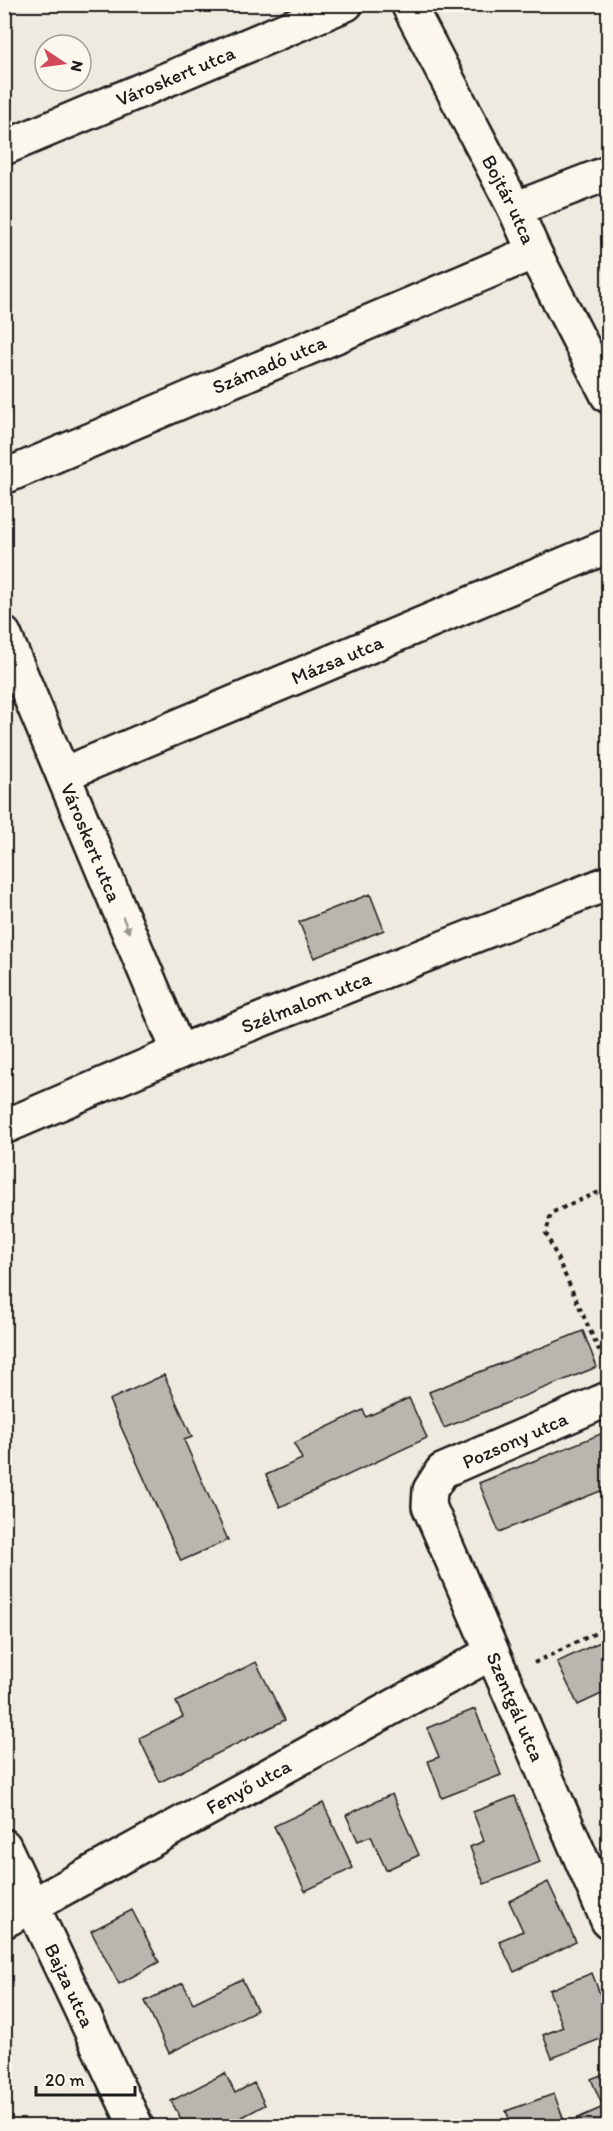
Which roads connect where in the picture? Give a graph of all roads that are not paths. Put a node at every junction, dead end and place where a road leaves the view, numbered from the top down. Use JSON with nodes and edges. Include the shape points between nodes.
{"nodes":[{"id":1,"x":346,"y":4,"type":"edge"},
{"id":2,"x":408,"y":4,"type":"edge"},
{"id":3,"x":4,"y":148,"type":"edge"},
{"id":4,"x":609,"y":172,"type":"edge"},
{"id":5,"x":515,"y":209,"type":"junction"},
{"id":6,"x":534,"y":252,"type":"junction"},
{"id":7,"x":609,"y":396,"type":"edge"},
{"id":8,"x":4,"y":477,"type":"edge"},
{"id":9,"x":609,"y":546,"type":"edge"},
{"id":10,"x":4,"y":634,"type":"edge"},
{"id":11,"x":14,"y":686,"type":"edge"},
{"id":12,"x":64,"y":774,"type":"junction"},
{"id":13,"x":609,"y":883,"type":"edge"},
{"id":14,"x":179,"y":1052,"type":"junction"},
{"id":15,"x":4,"y":1127,"type":"edge"},
{"id":16,"x":609,"y":1399,"type":"edge"},
{"id":17,"x":429,"y":1490,"type":"joint"},
{"id":18,"x":496,"y":1666,"type":"junction"},
{"id":19,"x":4,"y":1846,"type":"edge"},
{"id":20,"x":597,"y":1862,"type":"edge"},
{"id":21,"x":33,"y":1906,"type":"junction"},
{"id":22,"x":4,"y":1921,"type":"edge"},
{"id":23,"x":609,"y":1921,"type":"edge"},
{"id":24,"x":136,"y":2127,"type":"edge"}],
"edges":[{"from":1,"to":3,"type":"street","name":"Városkert utca"},
{"from":2,"to":5,"type":"street","name":"Bojtár utca"},
{"from":4,"to":5,"type":"street"},
{"from":5,"to":6,"type":"street","name":"Bojtár utca"},
{"from":6,"to":7,"type":"street","name":"Bojtár utca"},
{"from":6,"to":8,"type":"street","name":"Számadó utca"},
{"from":9,"to":12,"type":"street","name":"Mázsa utca"},
{"from":10,"to":11,"type":"street","name":"Városkert utca"},
{"from":11,"to":12,"type":"street","name":"Városkert utca"},
{"from":12,"to":14,"type":"street","name":"Városkert utca","one_way":true},
{"from":13,"to":14,"type":"street","name":"Szélmalom utca"},
{"from":14,"to":15,"type":"street","name":"Szélmalom utca"},
{"from":16,"to":17,"type":"street","name":"Pozsony utca","via":[[442,1471]]},
{"from":17,"to":18,"type":"street","name":"Szentgál utca","via":[[429,1506]]},
{"from":18,"to":20,"type":"street","name":"Szentgál utca"},
{"from":18,"to":21,"type":"street","name":"Fenyő utca"},
{"from":19,"to":21,"type":"street","name":"Bajza utca"},
{"from":20,"to":23,"type":"street","name":"Szentgál utca"},
{"from":21,"to":22,"type":"street","name":"Fenyő utca"},
{"from":21,"to":24,"type":"street","name":"Bajza utca"}]}
